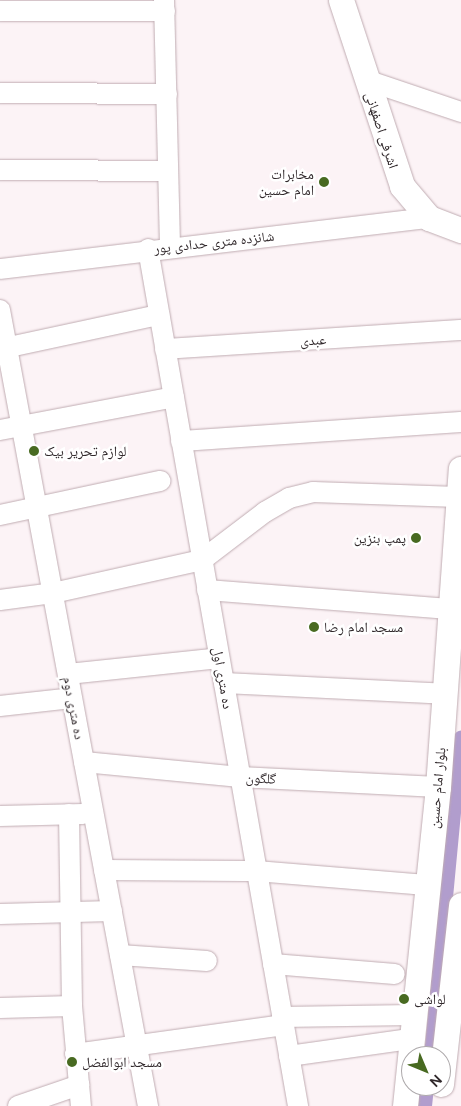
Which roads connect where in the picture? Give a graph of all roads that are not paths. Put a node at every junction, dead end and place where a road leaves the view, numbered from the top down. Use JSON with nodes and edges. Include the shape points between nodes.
{"nodes":[{"id":1,"x":341,"y":0,"type":"edge"},
{"id":2,"x":164,"y":6,"type":"edge"},
{"id":3,"x":0,"y":11,"type":"edge"},
{"id":4,"x":366,"y":80,"type":"junction"},
{"id":5,"x":0,"y":93,"type":"edge"},
{"id":6,"x":166,"y":94,"type":"junction"},
{"id":7,"x":461,"y":112,"type":"edge"},
{"id":8,"x":0,"y":170,"type":"edge"},
{"id":9,"x":168,"y":171,"type":"junction"},
{"id":10,"x":429,"y":218,"type":"junction"},
{"id":11,"x":461,"y":230,"type":"edge"},
{"id":12,"x":170,"y":247,"type":"junction"},
{"id":13,"x":148,"y":249,"type":"junction"},
{"id":14,"x":0,"y":269,"type":"edge"},
{"id":15,"x":0,"y":310,"type":"edge"},
{"id":16,"x":159,"y":315,"type":"junction"},
{"id":17,"x":461,"y":330,"type":"edge"},
{"id":18,"x":4,"y":348,"type":"edge"},
{"id":19,"x":165,"y":349,"type":"junction"},
{"id":20,"x":174,"y":397,"type":"junction"},
{"id":21,"x":461,"y":422,"type":"edge"},
{"id":22,"x":22,"y":426,"type":"junction"},
{"id":23,"x":0,"y":430,"type":"edge"},
{"id":24,"x":181,"y":441,"type":"junction"},
{"id":25,"x":461,"y":469,"type":"edge"},
{"id":26,"x":160,"y":481,"type":"dead end"},
{"id":27,"x":458,"y":497,"type":"junction"},
{"id":28,"x":37,"y":508,"type":"junction"},
{"id":29,"x":0,"y":515,"type":"edge"},
{"id":30,"x":202,"y":560,"type":"junction"},
{"id":31,"x":207,"y":590,"type":"junction"},
{"id":32,"x":52,"y":593,"type":"junction"},
{"id":33,"x":0,"y":600,"type":"edge"},
{"id":34,"x":449,"y":609,"type":"junction"},
{"id":35,"x":219,"y":658,"type":"junction"},
{"id":36,"x":68,"y":674,"type":"junction"},
{"id":37,"x":224,"y":683,"type":"junction"},
{"id":38,"x":445,"y":694,"type":"junction"},
{"id":39,"x":72,"y":698,"type":"junction"},
{"id":40,"x":0,"y":706,"type":"edge"},
{"id":41,"x":84,"y":762,"type":"junction"},
{"id":42,"x":240,"y":777,"type":"junction"},
{"id":43,"x":438,"y":787,"type":"junction"},
{"id":44,"x":94,"y":813,"type":"junction"},
{"id":45,"x":69,"y":814,"type":"junction"},
{"id":46,"x":0,"y":816,"type":"edge"},
{"id":47,"x":104,"y":870,"type":"junction"},
{"id":48,"x":257,"y":871,"type":"junction"},
{"id":49,"x":428,"y":886,"type":"junction"},
{"id":50,"x":461,"y":905,"type":"edge"},
{"id":51,"x":112,"y":911,"type":"junction"},
{"id":52,"x":68,"y":912,"type":"junction"},
{"id":53,"x":0,"y":914,"type":"edge"},
{"id":54,"x":459,"y":944,"type":"edge"},
{"id":55,"x":120,"y":955,"type":"junction"},
{"id":56,"x":207,"y":961,"type":"dead end"},
{"id":57,"x":273,"y":964,"type":"junction"},
{"id":58,"x":395,"y":974,"type":"dead end"},
{"id":59,"x":72,"y":1006,"type":"junction"},
{"id":60,"x":0,"y":1008,"type":"edge"},
{"id":61,"x":413,"y":1014,"type":"junction"},
{"id":62,"x":283,"y":1021,"type":"junction"},
{"id":63,"x":410,"y":1039,"type":"junction"},
{"id":64,"x":446,"y":1046,"type":"edge"},
{"id":65,"x":137,"y":1048,"type":"junction"},
{"id":66,"x":75,"y":1054,"type":"junction"},
{"id":67,"x":289,"y":1056,"type":"junction"},
{"id":68,"x":79,"y":1086,"type":"junction"},
{"id":69,"x":18,"y":1106,"type":"edge"},
{"id":70,"x":81,"y":1106,"type":"edge"},
{"id":71,"x":148,"y":1106,"type":"edge"},
{"id":72,"x":298,"y":1106,"type":"edge"},
{"id":73,"x":402,"y":1106,"type":"edge"}],
"edges":[{"from":1,"to":4,"type":"main road","name":"اشرفی اصفهانی"},
{"from":2,"to":3,"type":"street"},
{"from":2,"to":6,"type":"street"},
{"from":4,"to":7,"type":"street"},
{"from":4,"to":10,"type":"main road","name":"اشرفی اصفهانی","via":[[402,186]]},
{"from":5,"to":6,"type":"street"},
{"from":6,"to":9,"type":"street"},
{"from":8,"to":9,"type":"street"},
{"from":9,"to":12,"type":"street"},
{"from":10,"to":11,"type":"main road","name":"اشرفی اصفهانی"},
{"from":10,"to":12,"type":"street","name":"شانزده متری حدادی پور"},
{"from":12,"to":13,"type":"street","name":"شانزده متری حدادی پور"},
{"from":13,"to":14,"type":"street","name":"شانزده متری حدادی پور"},
{"from":13,"to":16,"type":"street","name":"ده متری اول"},
{"from":15,"to":18,"type":"street","name":"ده متری دوم"},
{"from":16,"to":18,"type":"street"},
{"from":16,"to":19,"type":"street","name":"ده متری اول"},
{"from":17,"to":19,"type":"street","name":"عبدی"},
{"from":18,"to":22,"type":"street","name":"ده متری دوم"},
{"from":19,"to":20,"type":"street","name":"ده متری اول"},
{"from":20,"to":22,"type":"street"},
{"from":20,"to":24,"type":"street","name":"ده متری اول"},
{"from":21,"to":24,"type":"street"},
{"from":22,"to":23,"type":"street"},
{"from":22,"to":28,"type":"street","name":"ده متری دوم"},
{"from":24,"to":30,"type":"street","name":"ده متری اول"},
{"from":25,"to":27,"type":"main road","name":"بلوار امام حسین"},
{"from":26,"to":28,"type":"street"},
{"from":27,"to":30,"type":"street","via":[[336,491],[289,498]]},
{"from":27,"to":34,"type":"main road","name":"بلوار امام حسین"},
{"from":28,"to":29,"type":"street"},
{"from":28,"to":32,"type":"street","name":"ده متری دوم"},
{"from":30,"to":31,"type":"street","name":"ده متری اول"},
{"from":30,"to":32,"type":"street"},
{"from":31,"to":34,"type":"street"},
{"from":31,"to":35,"type":"street","name":"ده متری اول"},
{"from":32,"to":33,"type":"street"},
{"from":32,"to":36,"type":"street","name":"ده متری دوم"},
{"from":34,"to":38,"type":"main road","name":"بلوار امام حسین"},
{"from":35,"to":36,"type":"street"},
{"from":35,"to":37,"type":"street","name":"ده متری اول"},
{"from":36,"to":39,"type":"street","name":"ده متری دوم"},
{"from":37,"to":38,"type":"street"},
{"from":37,"to":42,"type":"street","name":"ده متری اول"},
{"from":38,"to":43,"type":"main road","name":"بلوار امام حسین"},
{"from":39,"to":40,"type":"street"},
{"from":39,"to":41,"type":"street","name":"ده متری دوم"},
{"from":41,"to":42,"type":"street","name":"گلگون"},
{"from":41,"to":44,"type":"street","name":"ده متری دوم"},
{"from":42,"to":43,"type":"street","name":"گلگون"},
{"from":42,"to":48,"type":"street","name":"ده متری اول"},
{"from":43,"to":49,"type":"main road","name":"بلوار امام حسین"},
{"from":44,"to":45,"type":"street"},
{"from":44,"to":47,"type":"street","name":"ده متری دوم"},
{"from":45,"to":46,"type":"street"},
{"from":45,"to":52,"type":"street"},
{"from":47,"to":48,"type":"street"},
{"from":47,"to":51,"type":"street","name":"ده متری دوم"},
{"from":48,"to":49,"type":"street"},
{"from":48,"to":57,"type":"street","name":"ده متری اول"},
{"from":49,"to":61,"type":"main road","name":"بلوار امام حسین"},
{"from":50,"to":54,"type":"main road"},
{"from":51,"to":52,"type":"street"},
{"from":51,"to":55,"type":"street","name":"ده متری دوم"},
{"from":52,"to":53,"type":"street"},
{"from":52,"to":59,"type":"street"},
{"from":54,"to":64,"type":"main road"},
{"from":55,"to":56,"type":"street"},
{"from":55,"to":65,"type":"street","name":"ده متری دوم"},
{"from":57,"to":58,"type":"street"},
{"from":57,"to":62,"type":"street","name":"ده متری اول"},
{"from":59,"to":60,"type":"street"},
{"from":59,"to":66,"type":"street"},
{"from":61,"to":62,"type":"street"},
{"from":61,"to":63,"type":"main road","name":"بلوار امام حسین"},
{"from":62,"to":65,"type":"street"},
{"from":62,"to":67,"type":"street","name":"ده متری اول"},
{"from":63,"to":67,"type":"street"},
{"from":63,"to":73,"type":"main road","name":"بلوار امام حسین"},
{"from":65,"to":66,"type":"street"},
{"from":65,"to":71,"type":"street","name":"ده متری دوم"},
{"from":66,"to":68,"type":"street"},
{"from":67,"to":72,"type":"street","name":"ده متری اول"},
{"from":68,"to":69,"type":"street"},
{"from":68,"to":70,"type":"street"}]}
